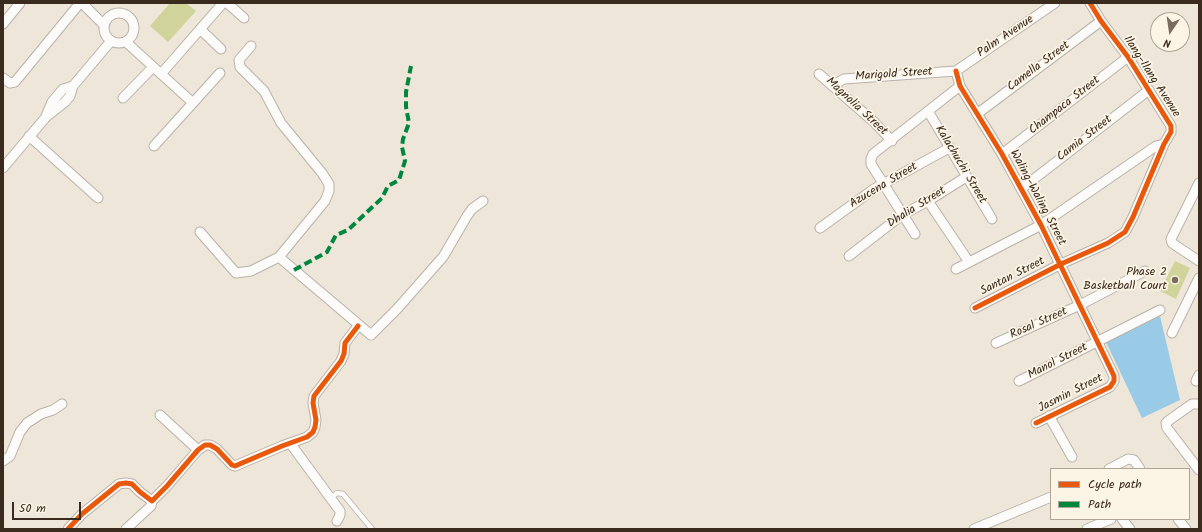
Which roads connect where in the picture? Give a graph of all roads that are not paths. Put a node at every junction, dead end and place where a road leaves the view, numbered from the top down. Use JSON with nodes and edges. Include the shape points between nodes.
{"nodes":[{"id":1,"x":20,"y":3,"type":"edge"},
{"id":2,"x":81,"y":3,"type":"edge"},
{"id":3,"x":223,"y":3,"type":"edge"},
{"id":4,"x":227,"y":3,"type":"edge"},
{"id":5,"x":1055,"y":3,"type":"edge"},
{"id":6,"x":1090,"y":3,"type":"edge"},
{"id":7,"x":244,"y":18,"type":"dead end"},
{"id":8,"x":1101,"y":21,"type":"junction"},
{"id":9,"x":3,"y":24,"type":"edge"},
{"id":10,"x":104,"y":25,"type":"junction"},
{"id":11,"x":200,"y":29,"type":"junction"},
{"id":12,"x":111,"y":41,"type":"junction"},
{"id":13,"x":126,"y":42,"type":"junction"},
{"id":14,"x":251,"y":46,"type":"dead end"},
{"id":15,"x":221,"y":49,"type":"dead end"},
{"id":16,"x":1128,"y":57,"type":"junction"},
{"id":17,"x":153,"y":67,"type":"junction"},
{"id":18,"x":956,"y":71,"type":"junction"},
{"id":19,"x":220,"y":73,"type":"dead end"},
{"id":20,"x":161,"y":74,"type":"junction"},
{"id":21,"x":819,"y":74,"type":"dead end"},
{"id":22,"x":7,"y":80,"type":"edge"},
{"id":23,"x":833,"y":85,"type":"junction"},
{"id":24,"x":960,"y":86,"type":"junction"},
{"id":25,"x":1149,"y":90,"type":"junction"},
{"id":26,"x":123,"y":98,"type":"dead end"},
{"id":27,"x":193,"y":103,"type":"junction"},
{"id":28,"x":928,"y":111,"type":"junction"},
{"id":29,"x":977,"y":114,"type":"junction"},
{"id":30,"x":30,"y":136,"type":"junction"},
{"id":31,"x":892,"y":141,"type":"junction"},
{"id":32,"x":1164,"y":144,"type":"junction"},
{"id":33,"x":154,"y":146,"type":"dead end"},
{"id":34,"x":949,"y":148,"type":"junction"},
{"id":35,"x":1002,"y":154,"type":"junction"},
{"id":36,"x":3,"y":168,"type":"edge"},
{"id":37,"x":966,"y":177,"type":"junction"},
{"id":38,"x":1199,"y":183,"type":"edge"},
{"id":39,"x":883,"y":184,"type":"junction"},
{"id":40,"x":1021,"y":189,"type":"junction"},
{"id":41,"x":98,"y":198,"type":"dead end"},
{"id":42,"x":482,"y":200,"type":"dead end"},
{"id":43,"x":928,"y":201,"type":"junction"},
{"id":44,"x":902,"y":215,"type":"junction"},
{"id":45,"x":992,"y":219,"type":"dead end"},
{"id":46,"x":1041,"y":224,"type":"junction"},
{"id":47,"x":820,"y":228,"type":"dead end"},
{"id":48,"x":200,"y":232,"type":"dead end"},
{"id":49,"x":915,"y":234,"type":"dead end"},
{"id":50,"x":849,"y":256,"type":"dead end"},
{"id":51,"x":279,"y":257,"type":"junction"},
{"id":52,"x":1199,"y":261,"type":"edge"},
{"id":53,"x":969,"y":262,"type":"junction"},
{"id":54,"x":1061,"y":264,"type":"junction"},
{"id":55,"x":956,"y":269,"type":"dead end"},
{"id":56,"x":1145,"y":271,"type":"dead end"},
{"id":57,"x":1199,"y":278,"type":"edge"},
{"id":58,"x":1080,"y":305,"type":"junction"},
{"id":59,"x":975,"y":308,"type":"dead end"},
{"id":60,"x":1160,"y":310,"type":"dead end"},
{"id":61,"x":358,"y":326,"type":"junction"},
{"id":62,"x":1172,"y":333,"type":"dead end"},
{"id":63,"x":1097,"y":342,"type":"junction"},
{"id":64,"x":996,"y":343,"type":"dead end"},
{"id":65,"x":1019,"y":381,"type":"dead end"},
{"id":66,"x":1114,"y":381,"type":"joint"},
{"id":67,"x":62,"y":404,"type":"dead end"},
{"id":68,"x":1199,"y":404,"type":"edge"},
{"id":69,"x":160,"y":414,"type":"dead end"},
{"id":70,"x":1049,"y":416,"type":"junction"},
{"id":71,"x":1036,"y":423,"type":"dead end"},
{"id":72,"x":290,"y":443,"type":"junction"},
{"id":73,"x":198,"y":450,"type":"junction"},
{"id":74,"x":1072,"y":457,"type":"dead end"},
{"id":75,"x":3,"y":461,"type":"edge"},
{"id":76,"x":1110,"y":468,"type":"edge"},
{"id":77,"x":1139,"y":468,"type":"edge"},
{"id":78,"x":1199,"y":470,"type":"edge"},
{"id":79,"x":1050,"y":497,"type":"edge"},
{"id":80,"x":331,"y":498,"type":"junction"},
{"id":81,"x":152,"y":501,"type":"junction"},
{"id":82,"x":1109,"y":520,"type":"edge"},
{"id":83,"x":1123,"y":520,"type":"edge"},
{"id":84,"x":1179,"y":520,"type":"edge"},
{"id":85,"x":337,"y":521,"type":"dead end"},
{"id":86,"x":68,"y":529,"type":"edge"},
{"id":87,"x":126,"y":529,"type":"edge"},
{"id":88,"x":372,"y":529,"type":"edge"},
{"id":89,"x":974,"y":529,"type":"edge"},
{"id":90,"x":1087,"y":529,"type":"edge"},
{"id":91,"x":1130,"y":529,"type":"edge"},
{"id":92,"x":1186,"y":529,"type":"edge"}],
"edges":[{"from":1,"to":9,"type":"street"},
{"from":2,"to":10,"type":"street"},
{"from":2,"to":22,"type":"street","via":[[15,82]]},
{"from":3,"to":11,"type":"street"},
{"from":4,"to":7,"type":"street"},
{"from":5,"to":18,"type":"street","name":"Palm Avenue"},
{"from":6,"to":8,"type":"street","name":"Ilang-Ilang Avenue"},
{"from":8,"to":16,"type":"street","name":"Ilang-Ilang Avenue"},
{"from":8,"to":29,"type":"street","name":"Camella Street"},
{"from":10,"to":12,"type":"street","via":[[105,34]]},
{"from":10,"to":13,"type":"street","via":[[108,17],[116,12],[125,13],[132,19],[135,27],[133,36]]},
{"from":11,"to":15,"type":"street"},
{"from":11,"to":20,"type":"street"},
{"from":12,"to":13,"type":"street"},
{"from":12,"to":30,"type":"street","via":[[73,86],[65,102],[46,117]]},
{"from":13,"to":17,"type":"street"},
{"from":14,"to":51,"type":"street","via":[[239,60],[240,67],[264,90],[281,123],[329,184],[325,201]]},
{"from":16,"to":25,"type":"street","name":"Ilang-Ilang Avenue"},
{"from":16,"to":35,"type":"street","name":"Champaca Street"},
{"from":17,"to":20,"type":"street"},
{"from":17,"to":26,"type":"street"},
{"from":18,"to":23,"type":"street","name":"Marigold Street","via":[[844,79]]},
{"from":18,"to":24,"type":"street","name":"Waling-Waling Street"},
{"from":19,"to":27,"type":"street"},
{"from":20,"to":27,"type":"street"},
{"from":21,"to":23,"type":"street","name":"Magnolia Street"},
{"from":23,"to":31,"type":"street","name":"Magnolia Street"},
{"from":24,"to":28,"type":"street"},
{"from":24,"to":29,"type":"street","name":"Waling-Waling Street"},
{"from":25,"to":32,"type":"street","name":"Ilang-Ilang Avenue","via":[[1171,126],[1172,132]]},
{"from":25,"to":40,"type":"street","name":"Camia Street"},
{"from":27,"to":33,"type":"street"},
{"from":28,"to":31,"type":"street"},
{"from":28,"to":34,"type":"street","name":"Kalachuchi Street"},
{"from":29,"to":35,"type":"street","name":"Waling-Waling Street"},
{"from":30,"to":36,"type":"street"},
{"from":30,"to":41,"type":"street"},
{"from":31,"to":39,"type":"street","via":[[870,159]]},
{"from":32,"to":46,"type":"street","via":[[1156,146]]},
{"from":32,"to":54,"type":"street","name":"Santan Street","via":[[1125,232],[1108,243]]},
{"from":34,"to":37,"type":"street","name":"Kalachuchi Street"},
{"from":34,"to":39,"type":"street","name":"Azucena Street"},
{"from":35,"to":40,"type":"street","name":"Waling-Waling Street"},
{"from":37,"to":43,"type":"street","name":"Dhalia Street"},
{"from":37,"to":45,"type":"street","name":"Kalachuchi Street"},
{"from":38,"to":52,"type":"street","via":[[1171,239],[1172,243]]},
{"from":39,"to":44,"type":"street"},
{"from":39,"to":47,"type":"street","name":"Azucena Street"},
{"from":40,"to":46,"type":"street","name":"Waling-Waling Street"},
{"from":42,"to":61,"type":"street","via":[[467,216],[443,257],[397,310],[371,335]]},
{"from":43,"to":44,"type":"street","name":"Dhalia Street"},
{"from":43,"to":53,"type":"street"},
{"from":44,"to":49,"type":"street"},
{"from":44,"to":50,"type":"street","name":"Dhalia Street"},
{"from":46,"to":53,"type":"street"},
{"from":46,"to":54,"type":"street","name":"Waling-Waling Street"},
{"from":48,"to":51,"type":"street","via":[[236,273],[251,271]]},
{"from":51,"to":61,"type":"street"},
{"from":53,"to":55,"type":"street"},
{"from":54,"to":58,"type":"street","name":"Waling-Waling Street"},
{"from":54,"to":59,"type":"street","name":"Santan Street"},
{"from":56,"to":58,"type":"street","name":"Rosal Street"},
{"from":57,"to":62,"type":"street"},
{"from":58,"to":63,"type":"street","name":"Waling-Waling Street"},
{"from":58,"to":64,"type":"street","name":"Rosal Street"},
{"from":60,"to":63,"type":"street","name":"Manol Street"},
{"from":61,"to":72,"type":"street","via":[[345,343],[341,361],[314,396],[312,403],[316,420],[313,432]]},
{"from":63,"to":65,"type":"street","name":"Manol Street"},
{"from":63,"to":66,"type":"street","name":"Waling-Waling Street"},
{"from":66,"to":70,"type":"street","name":"Jasmin Street","via":[[1110,387]]},
{"from":67,"to":75,"type":"street","via":[[27,423],[20,432],[10,456]]},
{"from":68,"to":78,"type":"street","via":[[1192,404],[1166,423],[1167,428]]},
{"from":69,"to":73,"type":"street"},
{"from":70,"to":71,"type":"street","name":"Jasmin Street"},
{"from":70,"to":74,"type":"street"},
{"from":72,"to":73,"type":"street","via":[[235,466],[210,445]]},
{"from":72,"to":80,"type":"street"},
{"from":73,"to":81,"type":"street"},
{"from":76,"to":77,"type":"street","via":[[1128,459],[1134,460]]},
{"from":79,"to":89,"type":"street"},
{"from":80,"to":85,"type":"street","via":[[340,511]]},
{"from":80,"to":88,"type":"lane","via":[[343,494]]},
{"from":81,"to":86,"type":"street","via":[[132,484],[119,484]]},
{"from":81,"to":87,"type":"street","via":[[151,506]]},
{"from":82,"to":90,"type":"street"},
{"from":83,"to":91,"type":"street"},
{"from":84,"to":92,"type":"street"}]}
